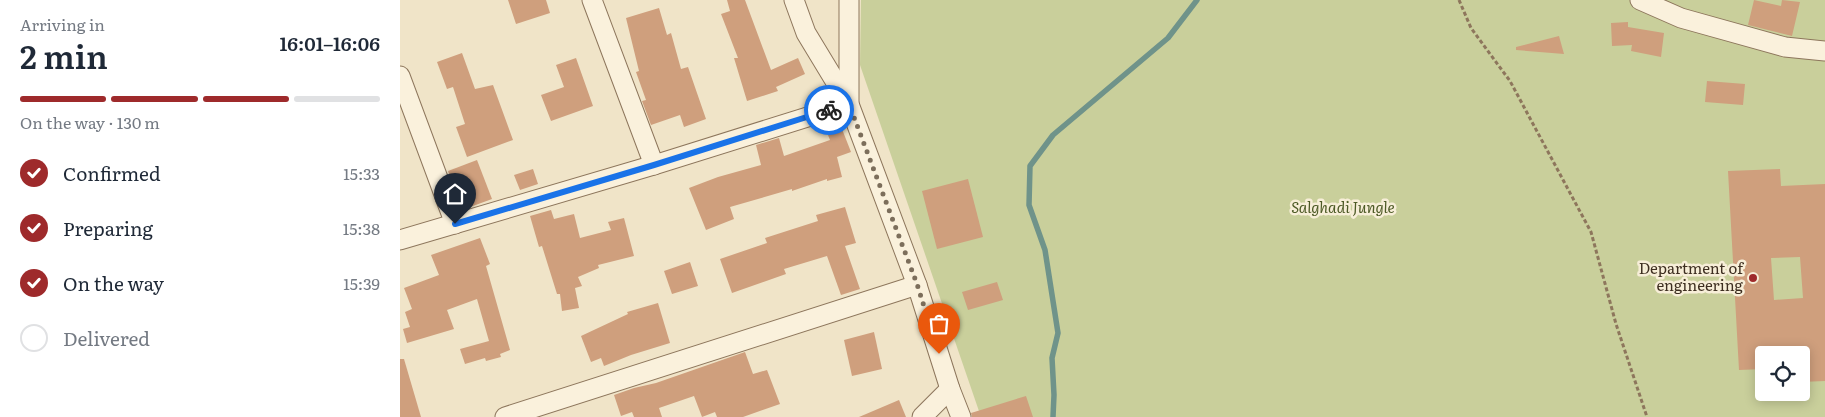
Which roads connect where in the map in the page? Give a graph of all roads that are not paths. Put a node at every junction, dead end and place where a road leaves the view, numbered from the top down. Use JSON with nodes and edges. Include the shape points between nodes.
{"nodes":[{"id":1,"x":592,"y":0,"type":"edge"},
{"id":2,"x":794,"y":0,"type":"edge"},
{"id":3,"x":849,"y":0,"type":"edge"},
{"id":4,"x":1640,"y":0,"type":"edge"},
{"id":5,"x":1825,"y":51,"type":"edge"},
{"id":6,"x":400,"y":76,"type":"edge"},
{"id":7,"x":849,"y":104,"type":"junction"},
{"id":8,"x":654,"y":165,"type":"junction"},
{"id":9,"x":455,"y":224,"type":"junction"},
{"id":10,"x":400,"y":240,"type":"edge"},
{"id":11,"x":917,"y":284,"type":"junction"},
{"id":12,"x":950,"y":388,"type":"junction"},
{"id":13,"x":505,"y":417,"type":"edge"},
{"id":14,"x":922,"y":417,"type":"edge"},
{"id":15,"x":961,"y":417,"type":"edge"}],
"edges":[{"from":1,"to":8,"type":"street"},
{"from":2,"to":7,"type":"street","via":[[806,33]]},
{"from":3,"to":7,"type":"street"},
{"from":4,"to":5,"type":"street","via":[[1681,18],[1785,47]]},
{"from":6,"to":9,"type":"street"},
{"from":7,"to":8,"type":"street"},
{"from":7,"to":11,"type":"street"},
{"from":8,"to":9,"type":"street"},
{"from":9,"to":10,"type":"street"},
{"from":11,"to":12,"type":"street"},
{"from":11,"to":13,"type":"street"},
{"from":12,"to":14,"type":"street"},
{"from":12,"to":15,"type":"street"}]}
